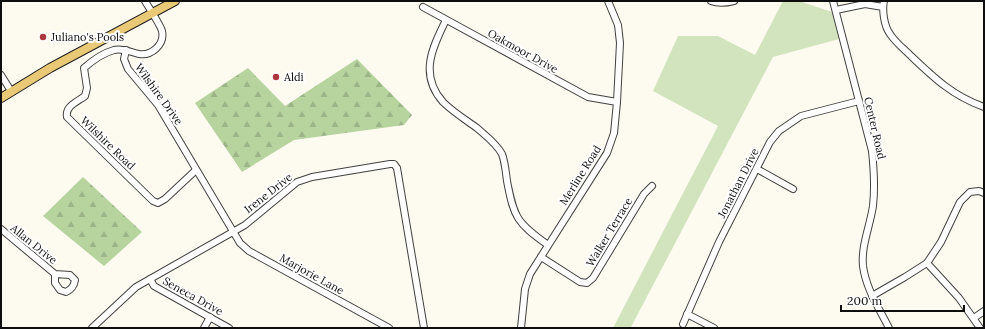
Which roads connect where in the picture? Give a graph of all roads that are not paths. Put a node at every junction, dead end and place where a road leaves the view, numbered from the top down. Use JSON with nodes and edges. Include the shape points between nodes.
{"nodes":[{"id":1,"x":145,"y":1,"type":"edge"},
{"id":2,"x":175,"y":1,"type":"edge"},
{"id":3,"x":608,"y":1,"type":"edge"},
{"id":4,"x":711,"y":1,"type":"edge"},
{"id":5,"x":734,"y":1,"type":"edge"},
{"id":6,"x":835,"y":1,"type":"edge"},
{"id":7,"x":884,"y":4,"type":"edge"},
{"id":8,"x":423,"y":7,"type":"dead end"},
{"id":9,"x":836,"y":10,"type":"junction"},
{"id":10,"x":152,"y":12,"type":"junction"},
{"id":11,"x":446,"y":20,"type":"junction"},
{"id":12,"x":126,"y":50,"type":"junction"},
{"id":13,"x":1,"y":75,"type":"edge"},
{"id":14,"x":11,"y":91,"type":"junction"},
{"id":15,"x":1,"y":98,"type":"edge"},
{"id":16,"x":617,"y":102,"type":"junction"},
{"id":17,"x":859,"y":102,"type":"junction"},
{"id":18,"x":984,"y":107,"type":"edge"},
{"id":19,"x":757,"y":169,"type":"junction"},
{"id":20,"x":196,"y":170,"type":"junction"},
{"id":21,"x":652,"y":186,"type":"dead end"},
{"id":22,"x":793,"y":189,"type":"dead end"},
{"id":23,"x":984,"y":192,"type":"edge"},
{"id":24,"x":1,"y":229,"type":"edge"},
{"id":25,"x":231,"y":231,"type":"junction"},
{"id":26,"x":548,"y":245,"type":"junction"},
{"id":27,"x":541,"y":257,"type":"junction"},
{"id":28,"x":928,"y":263,"type":"junction"},
{"id":29,"x":55,"y":274,"type":"dead end"},
{"id":30,"x":150,"y":279,"type":"junction"},
{"id":31,"x":872,"y":296,"type":"junction"},
{"id":32,"x":984,"y":310,"type":"edge"},
{"id":33,"x":687,"y":314,"type":"junction"},
{"id":34,"x":210,"y":317,"type":"junction"},
{"id":35,"x":974,"y":318,"type":"junction"},
{"id":36,"x":683,"y":324,"type":"dead end"},
{"id":37,"x":92,"y":328,"type":"edge"},
{"id":38,"x":204,"y":328,"type":"edge"},
{"id":39,"x":229,"y":328,"type":"edge"},
{"id":40,"x":389,"y":328,"type":"edge"},
{"id":41,"x":424,"y":328,"type":"edge"},
{"id":42,"x":521,"y":328,"type":"edge"},
{"id":43,"x":714,"y":328,"type":"edge"},
{"id":44,"x":889,"y":328,"type":"edge"},
{"id":45,"x":980,"y":328,"type":"edge"}],
"edges":[{"from":1,"to":10,"type":"street","name":"Wilshire Drive"},
{"from":2,"to":10,"type":"main road"},
{"from":3,"to":16,"type":"street","name":"Merline Road","via":[[618,24],[620,43]]},
{"from":4,"to":5,"type":"street"},
{"from":6,"to":9,"type":"street","name":"Center Road"},
{"from":7,"to":9,"type":"street","via":[[865,4]]},
{"from":7,"to":18,"type":"street","via":[[889,33],[896,42],[940,84]]},
{"from":8,"to":11,"type":"street","name":"Oakmoor Drive"},
{"from":9,"to":17,"type":"street","name":"Center Road"},
{"from":10,"to":12,"type":"street","name":"Wilshire Drive","via":[[162,31],[156,49],[148,54]]},
{"from":10,"to":14,"type":"main road"},
{"from":11,"to":16,"type":"street","name":"Oakmoor Drive","via":[[588,97]]},
{"from":11,"to":26,"type":"street","via":[[431,53],[429,66],[435,90],[444,102],[496,145],[502,155],[516,216],[530,232]]},
{"from":12,"to":20,"type":"street","name":"Wilshire Drive","via":[[124,59],[128,69],[158,105]]},
{"from":12,"to":20,"type":"street","name":"Wilshire Road","via":[[115,50],[102,55],[84,68],[87,88],[85,96],[68,108],[67,117],[152,201],[158,203],[165,200]]},
{"from":13,"to":14,"type":"street"},
{"from":14,"to":15,"type":"main road"},
{"from":16,"to":26,"type":"street","name":"Merline Road","via":[[614,132],[607,153]]},
{"from":17,"to":19,"type":"street","name":"Jonathan Drive","via":[[801,116],[779,130]]},
{"from":17,"to":31,"type":"street","name":"Center Road","via":[[874,168],[875,186],[863,265]]},
{"from":19,"to":22,"type":"street"},
{"from":19,"to":33,"type":"street","name":"Jonathan Drive"},
{"from":20,"to":25,"type":"street","name":"Wilshire Drive"},
{"from":21,"to":27,"type":"street","name":"Walker Terrace","via":[[644,194],[593,278],[587,283],[580,282]]},
{"from":23,"to":28,"type":"street","via":[[970,192],[960,202]]},
{"from":24,"to":29,"type":"street","name":"Allan Drive"},
{"from":25,"to":30,"type":"street","name":"Irene Drive"},
{"from":25,"to":40,"type":"street","name":"Marjorie Lane","via":[[249,251]]},
{"from":25,"to":41,"type":"street","name":"Irene Drive","via":[[245,225],[297,182],[312,177],[394,164]]},
{"from":26,"to":27,"type":"street","name":"Merline Road"},
{"from":27,"to":42,"type":"street","name":"Merline Road","via":[[530,274]]},
{"from":28,"to":31,"type":"street"},
{"from":28,"to":35,"type":"street"},
{"from":30,"to":34,"type":"street","name":"Seneca Drive","via":[[154,286]]},
{"from":30,"to":37,"type":"street","name":"Irene Drive","via":[[136,287]]},
{"from":31,"to":44,"type":"street","name":"Center Road"},
{"from":32,"to":35,"type":"street"},
{"from":33,"to":36,"type":"street","name":"Jonathan Drive"},
{"from":33,"to":43,"type":"street"},
{"from":34,"to":38,"type":"street"},
{"from":34,"to":39,"type":"street","name":"Seneca Drive"},
{"from":35,"to":45,"type":"street"}]}
